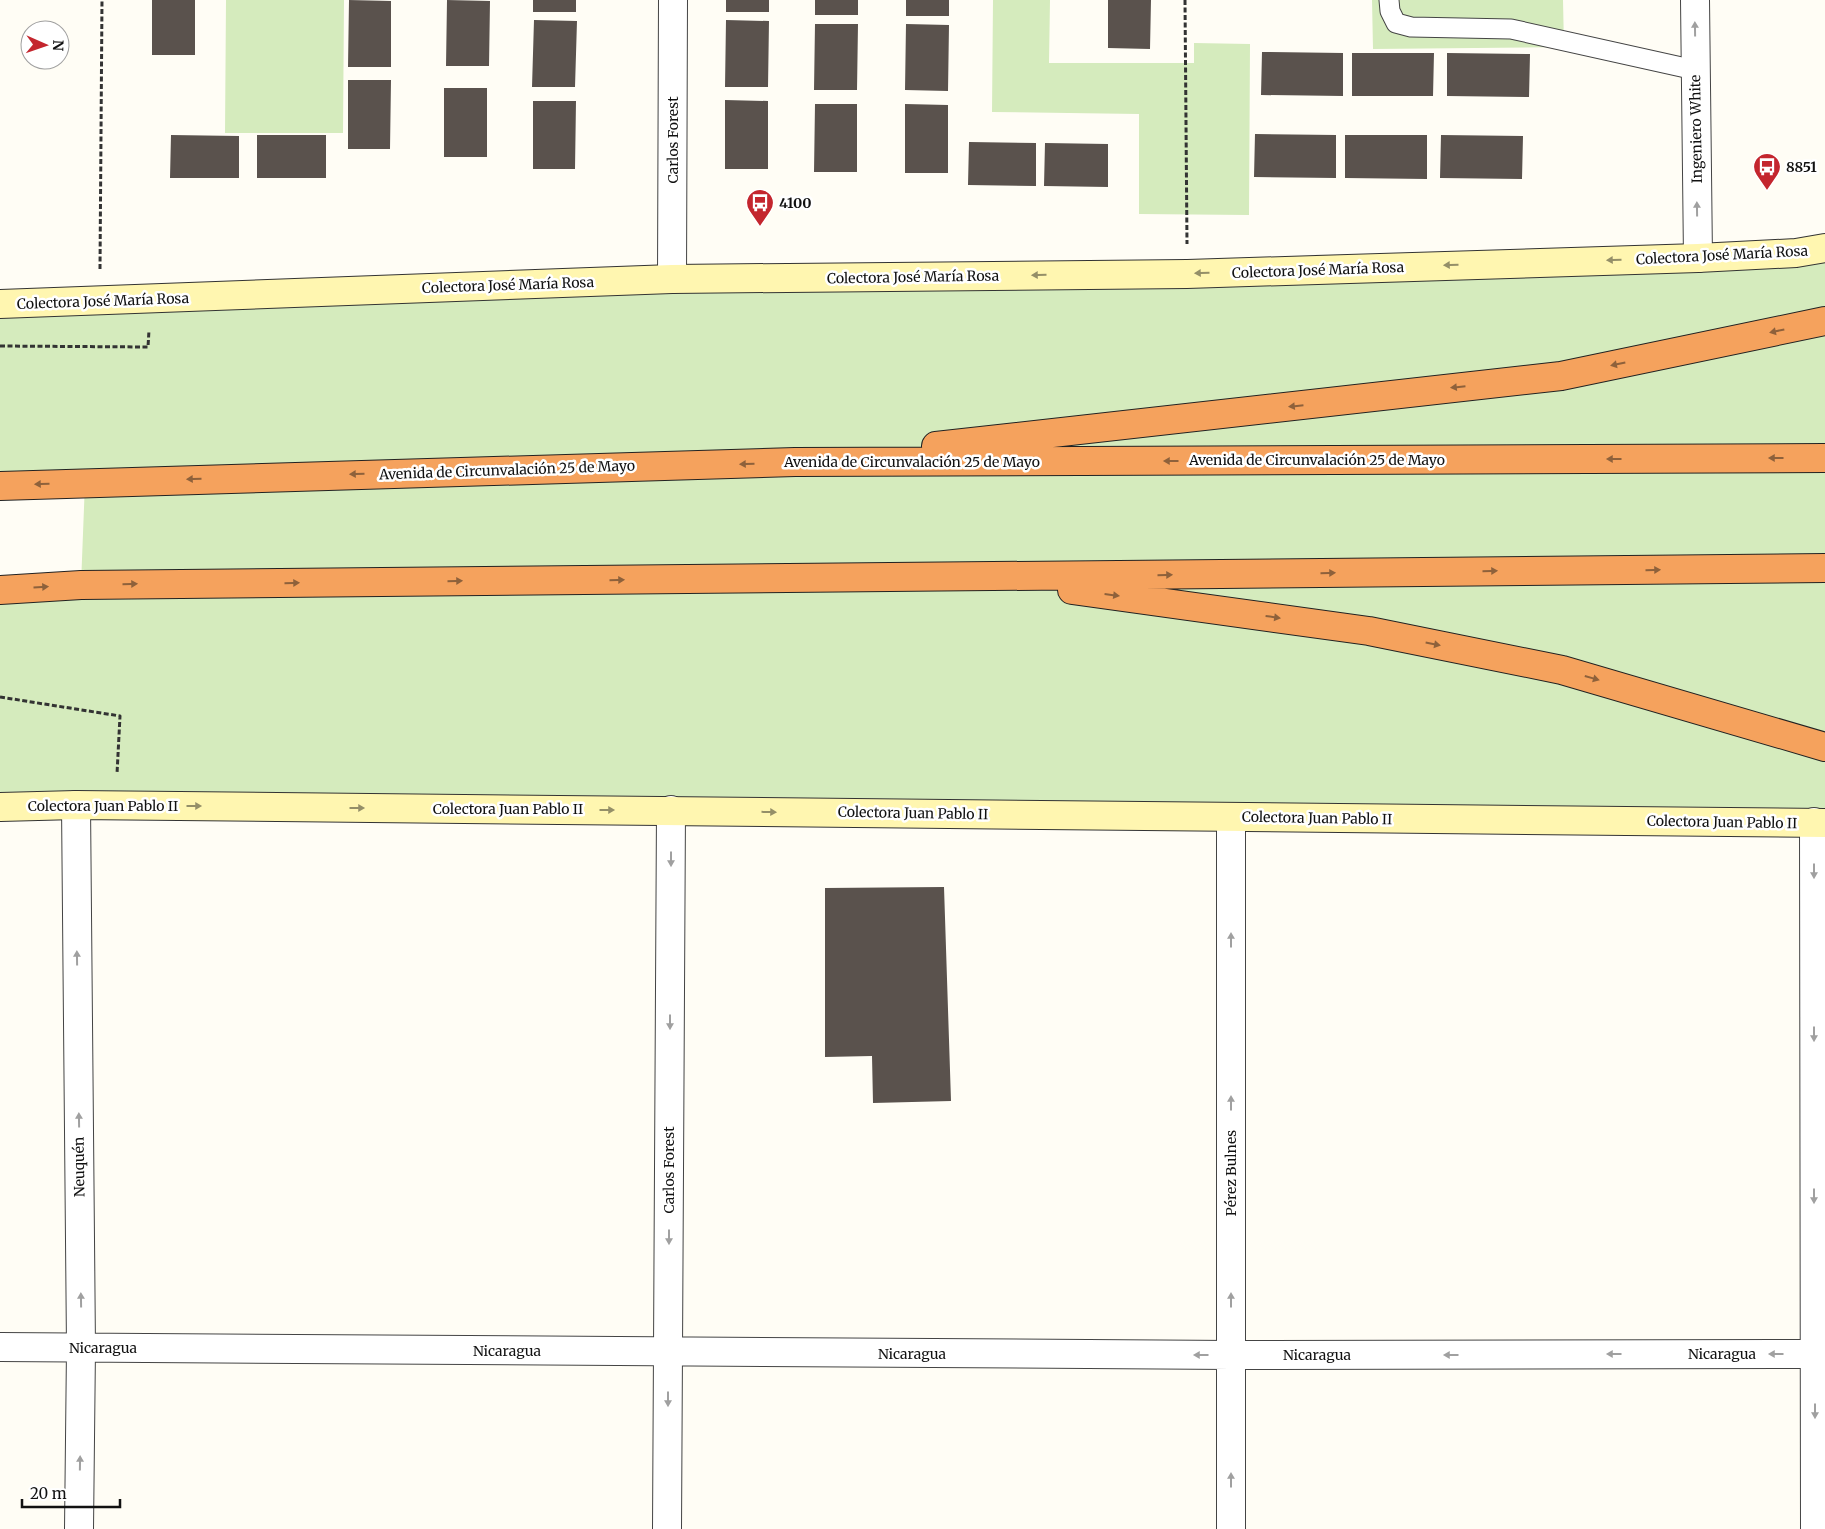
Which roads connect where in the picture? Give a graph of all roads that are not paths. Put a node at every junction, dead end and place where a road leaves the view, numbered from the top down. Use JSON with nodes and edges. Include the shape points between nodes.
{"nodes":[{"id":1,"x":673,"y":0,"type":"edge"},
{"id":2,"x":1389,"y":0,"type":"edge"},
{"id":3,"x":1695,"y":0,"type":"edge"},
{"id":4,"x":1695,"y":70,"type":"junction"},
{"id":5,"x":1825,"y":248,"type":"edge"},
{"id":6,"x":1698,"y":258,"type":"junction"},
{"id":7,"x":672,"y":279,"type":"junction"},
{"id":8,"x":0,"y":304,"type":"edge"},
{"id":9,"x":1825,"y":321,"type":"edge"},
{"id":10,"x":1825,"y":458,"type":"edge"},
{"id":11,"x":796,"y":462,"type":"junction"},
{"id":12,"x":0,"y":486,"type":"edge"},
{"id":13,"x":1825,"y":568,"type":"edge"},
{"id":14,"x":959,"y":577,"type":"junction"},
{"id":15,"x":0,"y":590,"type":"edge"},
{"id":16,"x":1825,"y":747,"type":"edge"},
{"id":17,"x":76,"y":805,"type":"junction"},
{"id":18,"x":0,"y":807,"type":"edge"},
{"id":19,"x":671,"y":810,"type":"junction"},
{"id":20,"x":1230,"y":817,"type":"junction"},
{"id":21,"x":1819,"y":823,"type":"edge"},
{"id":22,"x":0,"y":1347,"type":"edge"},
{"id":23,"x":81,"y":1348,"type":"junction"},
{"id":24,"x":668,"y":1353,"type":"junction"},
{"id":25,"x":1820,"y":1354,"type":"edge"},
{"id":26,"x":1231,"y":1355,"type":"junction"},
{"id":27,"x":80,"y":1529,"type":"edge"},
{"id":28,"x":667,"y":1529,"type":"edge"},
{"id":29,"x":1231,"y":1529,"type":"edge"},
{"id":30,"x":1815,"y":1529,"type":"edge"}],
"edges":[{"from":1,"to":7,"type":"street","name":"Carlos Forest"},
{"from":2,"to":4,"type":"lane","via":[[1396,22],[1411,27],[1511,29]]},
{"from":4,"to":3,"type":"street","name":"Ingeniero White","one_way":true},
{"from":6,"to":4,"type":"street","name":"Ingeniero White","one_way":true},
{"from":5,"to":6,"type":"main road","name":"Colectora José María Rosa","via":[[1796,253]]},
{"from":6,"to":7,"type":"main road","name":"Colectora José María Rosa","one_way":true,"via":[[1187,274]]},
{"from":7,"to":8,"type":"main road","name":"Colectora José María Rosa"},
{"from":9,"to":11,"type":"highway","one_way":true,"via":[[1561,376]]},
{"from":10,"to":11,"type":"highway","name":"Avenida de Circunvalación 25 de Mayo","one_way":true},
{"from":11,"to":12,"type":"highway","name":"Avenida de Circunvalación 25 de Mayo","one_way":true},
{"from":14,"to":13,"type":"highway","one_way":true},
{"from":15,"to":14,"type":"highway","one_way":true,"via":[[81,585]]},
{"from":14,"to":16,"type":"highway","one_way":true,"via":[[1369,631],[1562,670]]},
{"from":17,"to":18,"type":"main road","name":"Colectora Juan Pablo II"},
{"from":17,"to":19,"type":"main road","name":"Colectora Juan Pablo II","one_way":true},
{"from":23,"to":17,"type":"street","name":"Neuquén","one_way":true},
{"from":19,"to":20,"type":"main road","name":"Colectora Juan Pablo II","one_way":true},
{"from":19,"to":24,"type":"street","name":"Carlos Forest","one_way":true},
{"from":20,"to":21,"type":"main road","name":"Colectora Juan Pablo II"},
{"from":26,"to":20,"type":"street","name":"Pérez Bulnes","one_way":true},
{"from":21,"to":25,"type":"street","one_way":true},
{"from":22,"to":23,"type":"street","name":"Nicaragua"},
{"from":23,"to":24,"type":"street","name":"Nicaragua"},
{"from":27,"to":23,"type":"street","name":"Neuquén","one_way":true},
{"from":26,"to":24,"type":"street","name":"Nicaragua","one_way":true},
{"from":24,"to":28,"type":"street","name":"Carlos Forest","one_way":true},
{"from":25,"to":26,"type":"street","name":"Nicaragua","one_way":true},
{"from":25,"to":30,"type":"street","one_way":true},
{"from":29,"to":26,"type":"street","name":"Pérez Bulnes","one_way":true}]}
